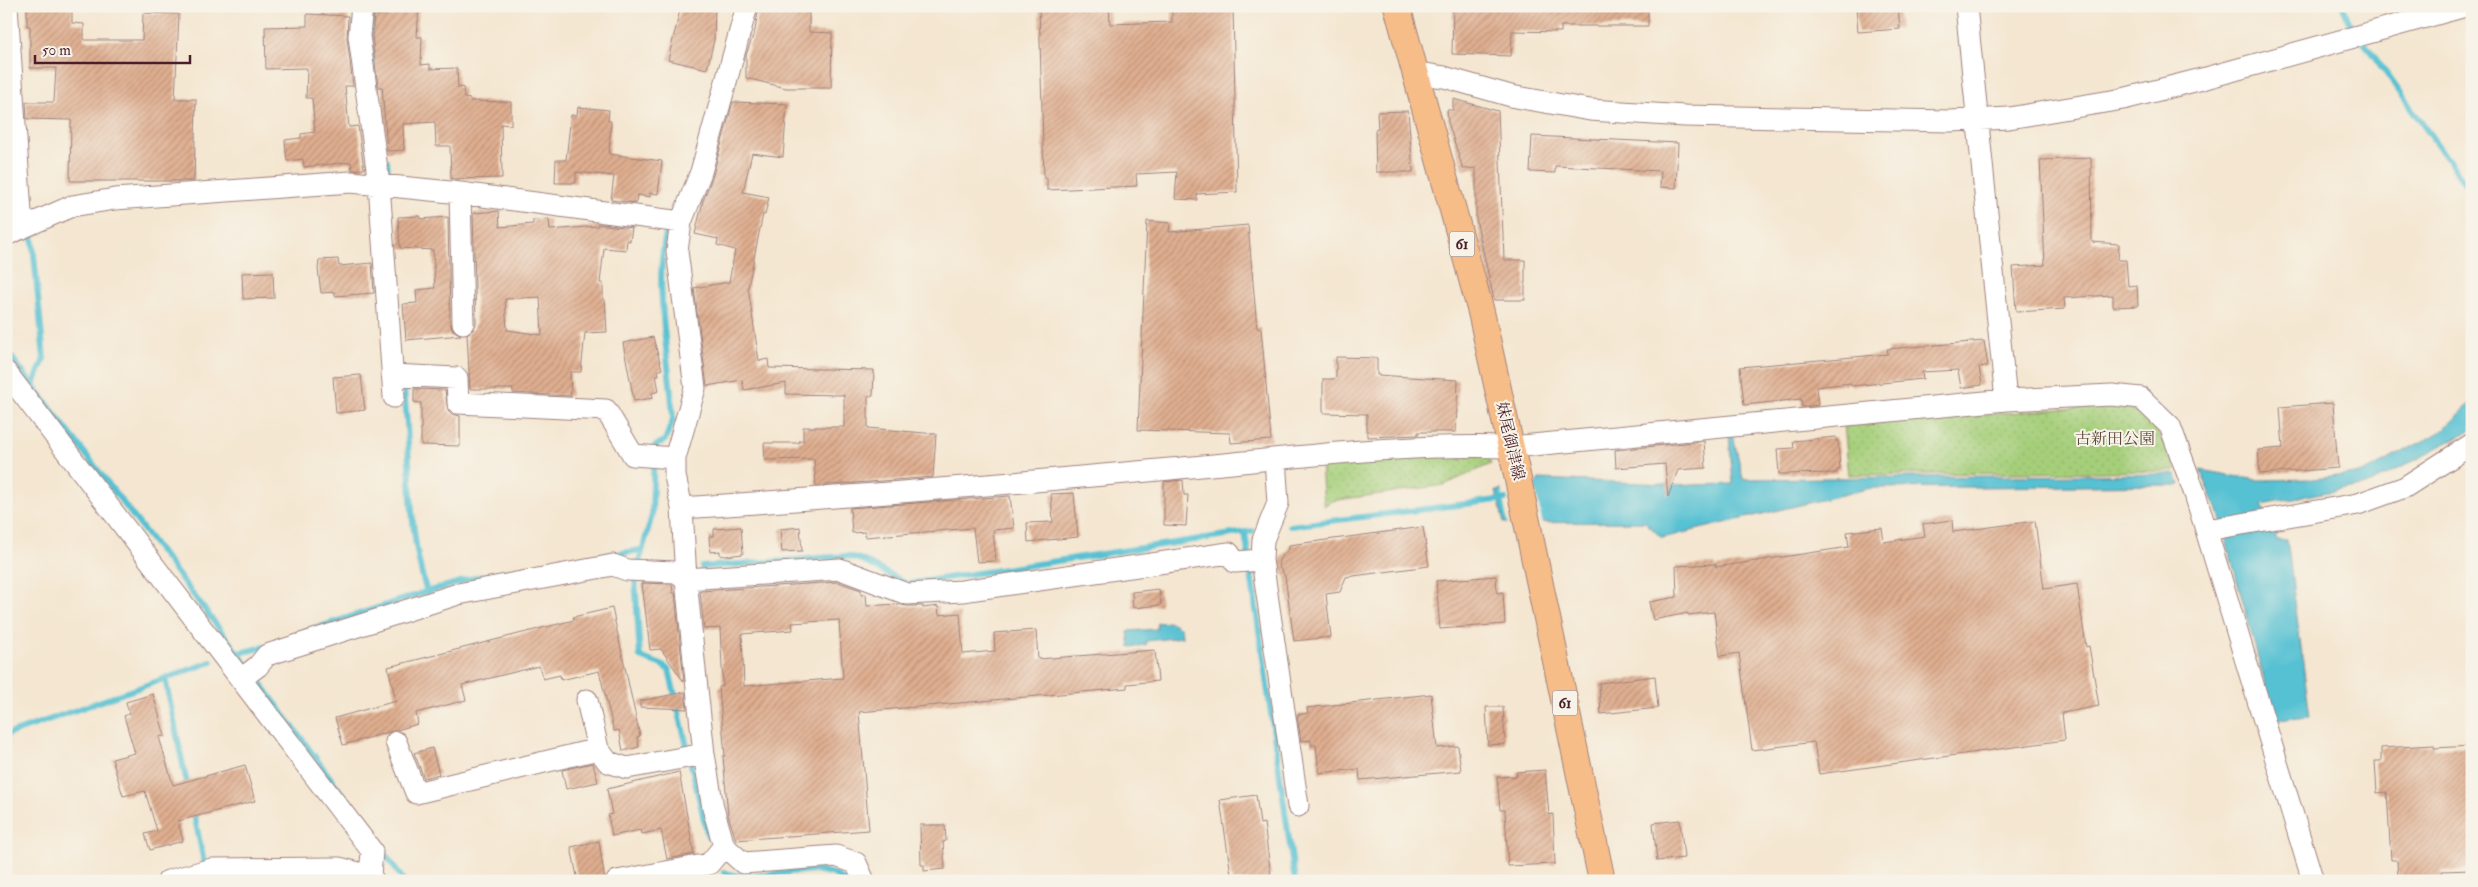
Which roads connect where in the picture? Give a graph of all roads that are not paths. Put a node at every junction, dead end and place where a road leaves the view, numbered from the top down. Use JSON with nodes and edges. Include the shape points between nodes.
{"nodes":[{"id":1,"x":7,"y":6,"type":"edge"},
{"id":2,"x":362,"y":6,"type":"edge"},
{"id":3,"x":747,"y":6,"type":"edge"},
{"id":4,"x":1397,"y":6,"type":"edge"},
{"id":5,"x":1966,"y":6,"type":"edge"},
{"id":6,"x":2466,"y":6,"type":"edge"},
{"id":7,"x":1417,"y":73,"type":"junction"},
{"id":8,"x":1979,"y":120,"type":"junction"},
{"id":9,"x":386,"y":184,"type":"junction"},
{"id":10,"x":460,"y":193,"type":"junction"},
{"id":11,"x":672,"y":221,"type":"junction"},
{"id":12,"x":14,"y":231,"type":"edge"},
{"id":13,"x":463,"y":323,"type":"dead end"},
{"id":14,"x":6,"y":372,"type":"edge"},
{"id":15,"x":399,"y":375,"type":"junction"},
{"id":16,"x":394,"y":397,"type":"dead end"},
{"id":17,"x":2006,"y":400,"type":"junction"},
{"id":18,"x":2472,"y":444,"type":"edge"},
{"id":19,"x":1511,"y":447,"type":"junction"},
{"id":20,"x":661,"y":457,"type":"junction"},
{"id":21,"x":1275,"y":460,"type":"junction"},
{"id":22,"x":682,"y":508,"type":"junction"},
{"id":23,"x":2207,"y":530,"type":"junction"},
{"id":24,"x":1252,"y":561,"type":"junction"},
{"id":25,"x":686,"y":580,"type":"junction"},
{"id":26,"x":249,"y":673,"type":"junction"},
{"id":27,"x":587,"y":700,"type":"dead end"},
{"id":28,"x":396,"y":742,"type":"dead end"},
{"id":29,"x":598,"y":749,"type":"junction"},
{"id":30,"x":694,"y":756,"type":"junction"},
{"id":31,"x":1298,"y":806,"type":"dead end"},
{"id":32,"x":724,"y":846,"type":"junction"},
{"id":33,"x":372,"y":879,"type":"edge"},
{"id":34,"x":168,"y":881,"type":"edge"},
{"id":35,"x":617,"y":881,"type":"edge"},
{"id":36,"x":864,"y":881,"type":"edge"},
{"id":37,"x":1602,"y":881,"type":"edge"},
{"id":38,"x":2314,"y":881,"type":"edge"}],
"edges":[{"from":1,"to":12,"type":"street"},
{"from":2,"to":9,"type":"street","via":[[359,36]]},
{"from":3,"to":11,"type":"street","via":[[701,172]]},
{"from":4,"to":7,"type":"main road","name":"妹尾御津線","number":"61"},
{"from":5,"to":8,"type":"street"},
{"from":6,"to":8,"type":"street","via":[[2123,99]]},
{"from":7,"to":8,"type":"street","via":[[1444,77],[1511,96],[1590,110],[1685,116]]},
{"from":7,"to":19,"type":"main road","name":"妹尾御津線","number":"61","via":[[1480,312]]},
{"from":8,"to":17,"type":"street"},
{"from":9,"to":10,"type":"street"},
{"from":9,"to":12,"type":"street","via":[[326,184],[115,199],[72,206]]},
{"from":9,"to":15,"type":"street"},
{"from":10,"to":11,"type":"street"},
{"from":10,"to":13,"type":"street"},
{"from":11,"to":20,"type":"street","via":[[695,388]]},
{"from":14,"to":26,"type":"street"},
{"from":15,"to":16,"type":"street"},
{"from":15,"to":20,"type":"street","via":[[457,378],[458,404],[606,410],[633,455]]},
{"from":17,"to":19,"type":"street"},
{"from":17,"to":23,"type":"street","via":[[2112,394],[2141,398],[2170,426]]},
{"from":18,"to":23,"type":"street","via":[[2405,487],[2358,504]]},
{"from":19,"to":21,"type":"street","via":[[1365,449]]},
{"from":19,"to":37,"type":"main road","name":"妹尾御津線","number":"61"},
{"from":20,"to":22,"type":"street","via":[[675,476]]},
{"from":21,"to":22,"type":"street","via":[[893,494]]},
{"from":21,"to":24,"type":"street","via":[[1278,503]]},
{"from":22,"to":25,"type":"street"},
{"from":23,"to":38,"type":"street"},
{"from":24,"to":25,"type":"street","via":[[1235,562],[1230,553],[962,590],[907,594],[840,569]]},
{"from":24,"to":31,"type":"street"},
{"from":25,"to":26,"type":"street","via":[[676,572],[627,570],[613,565],[458,594],[267,655]]},
{"from":25,"to":30,"type":"street"},
{"from":26,"to":33,"type":"street","via":[[372,851]]},
{"from":27,"to":29,"type":"street"},
{"from":28,"to":29,"type":"street","via":[[416,794]]},
{"from":29,"to":30,"type":"street","via":[[608,762],[627,768]]},
{"from":30,"to":32,"type":"street"},
{"from":32,"to":35,"type":"street","via":[[709,864]]},
{"from":32,"to":36,"type":"street","via":[[743,863],[836,856],[856,864]]},
{"from":33,"to":34,"type":"street","via":[[339,868],[206,870]]}]}
